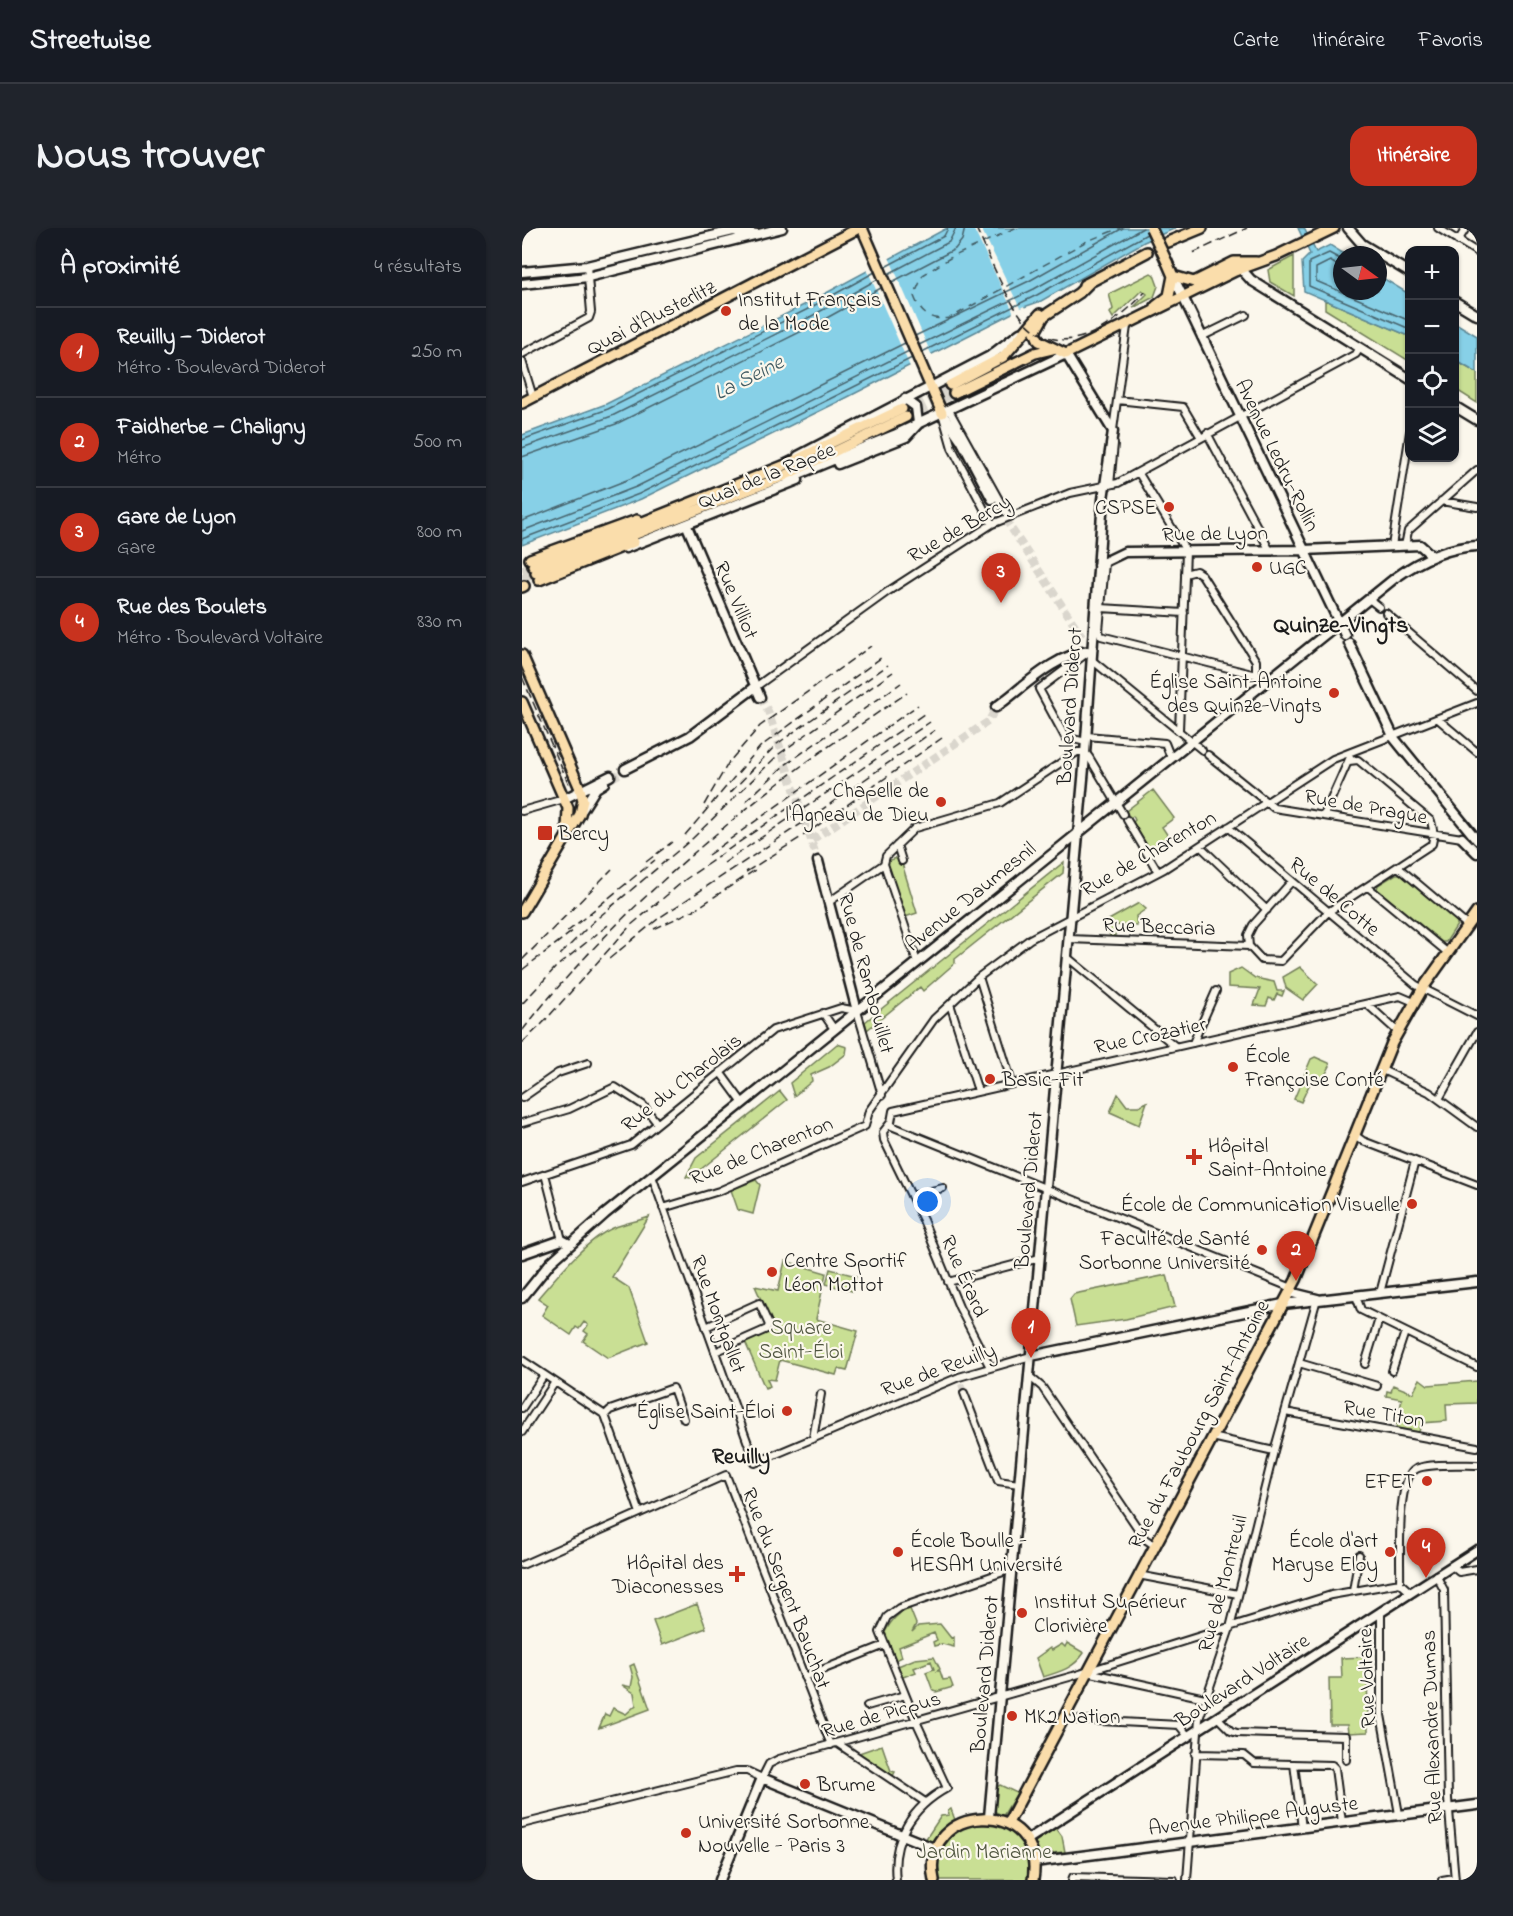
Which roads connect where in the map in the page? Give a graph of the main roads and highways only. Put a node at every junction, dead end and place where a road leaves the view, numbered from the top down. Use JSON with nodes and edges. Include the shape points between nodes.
{"nodes":[{"id":1,"x":782,"y":228,"type":"edge"},
{"id":2,"x":1151,"y":228,"type":"edge"},
{"id":3,"x":1202,"y":228,"type":"edge"},
{"id":4,"x":1334,"y":228,"type":"edge"},
{"id":5,"x":1348,"y":228,"type":"edge"},
{"id":6,"x":862,"y":230,"type":"edge"},
{"id":7,"x":757,"y":234,"type":"junction"},
{"id":8,"x":1168,"y":242,"type":"dead end"},
{"id":9,"x":1147,"y":252,"type":"dead end"},
{"id":10,"x":1259,"y":262,"type":"junction"},
{"id":11,"x":1242,"y":270,"type":"junction"},
{"id":12,"x":1405,"y":270,"type":"edge"},
{"id":13,"x":522,"y":272,"type":"edge"},
{"id":14,"x":1173,"y":276,"type":"junction"},
{"id":15,"x":1090,"y":282,"type":"junction"},
{"id":16,"x":522,"y":284,"type":"edge"},
{"id":17,"x":1181,"y":295,"type":"junction"},
{"id":18,"x":1459,"y":304,"type":"edge"},
{"id":19,"x":1477,"y":315,"type":"edge"},
{"id":20,"x":1127,"y":326,"type":"junction"},
{"id":21,"x":1025,"y":330,"type":"junction"},
{"id":22,"x":1052,"y":349,"type":"junction"},
{"id":23,"x":1066,"y":354,"type":"junction"},
{"id":24,"x":1405,"y":376,"type":"edge"},
{"id":25,"x":929,"y":383,"type":"junction"},
{"id":26,"x":522,"y":403,"type":"edge"},
{"id":27,"x":904,"y":408,"type":"junction"},
{"id":28,"x":1458,"y":408,"type":"edge"},
{"id":29,"x":945,"y":411,"type":"junction"},
{"id":30,"x":1477,"y":420,"type":"edge"},
{"id":31,"x":918,"y":423,"type":"junction"},
{"id":32,"x":783,"y":472,"type":"junction"},
{"id":33,"x":992,"y":499,"type":"tunnel mouth"},
{"id":34,"x":687,"y":526,"type":"junction"},
{"id":35,"x":658,"y":528,"type":"junction"},
{"id":36,"x":1477,"y":546,"type":"edge"},
{"id":37,"x":620,"y":549,"type":"junction"},
{"id":38,"x":1304,"y":550,"type":"junction"},
{"id":39,"x":1432,"y":556,"type":"junction"},
{"id":40,"x":1101,"y":564,"type":"junction"},
{"id":41,"x":534,"y":570,"type":"junction"},
{"id":42,"x":1339,"y":622,"type":"junction"},
{"id":43,"x":1082,"y":636,"type":"tunnel mouth"},
{"id":44,"x":1090,"y":651,"type":"junction"},
{"id":45,"x":522,"y":655,"type":"edge"},
{"id":46,"x":754,"y":688,"type":"junction"},
{"id":47,"x":760,"y":697,"type":"tunnel mouth"},
{"id":48,"x":522,"y":702,"type":"edge"},
{"id":49,"x":996,"y":707,"type":"tunnel mouth"},
{"id":50,"x":627,"y":768,"type":"tunnel mouth"},
{"id":51,"x":576,"y":777,"type":"junction"},
{"id":52,"x":593,"y":784,"type":"junction"},
{"id":53,"x":581,"y":790,"type":"junction"},
{"id":54,"x":566,"y":803,"type":"junction"},
{"id":55,"x":582,"y":810,"type":"junction"},
{"id":56,"x":1459,"y":819,"type":"junction"},
{"id":57,"x":1079,"y":832,"type":"junction"},
{"id":58,"x":567,"y":834,"type":"junction"},
{"id":59,"x":1461,"y":838,"type":"junction"},
{"id":60,"x":1476,"y":838,"type":"edge"},
{"id":61,"x":1469,"y":847,"type":"junction"},
{"id":62,"x":1477,"y":853,"type":"edge"},
{"id":63,"x":818,"y":861,"type":"tunnel mouth"},
{"id":64,"x":522,"y":912,"type":"edge"},
{"id":65,"x":1477,"y":912,"type":"edge"},
{"id":66,"x":857,"y":1011,"type":"junction"},
{"id":67,"x":566,"y":1242,"type":"junction"},
{"id":68,"x":522,"y":1254,"type":"edge"},
{"id":69,"x":1477,"y":1282,"type":"edge"},
{"id":70,"x":1291,"y":1290,"type":"junction"},
{"id":71,"x":522,"y":1298,"type":"edge"},
{"id":72,"x":1317,"y":1299,"type":"junction"},
{"id":73,"x":1283,"y":1304,"type":"junction"},
{"id":74,"x":1031,"y":1356,"type":"junction"},
{"id":75,"x":1477,"y":1550,"type":"edge"},
{"id":76,"x":1477,"y":1805,"type":"edge"},
{"id":77,"x":989,"y":1817,"type":"junction"},
{"id":78,"x":1008,"y":1823,"type":"junction"},
{"id":79,"x":1027,"y":1840,"type":"junction"},
{"id":80,"x":936,"y":1849,"type":"junction"},
{"id":81,"x":1034,"y":1862,"type":"junction"},
{"id":82,"x":720,"y":1880,"type":"edge"},
{"id":83,"x":934,"y":1880,"type":"edge"},
{"id":84,"x":1033,"y":1880,"type":"edge"}],
"edges":[{"from":1,"to":7,"type":"main road"},
{"from":2,"to":14,"type":"main road","bridge":true},
{"from":3,"to":8,"type":"main road"},
{"from":4,"to":10,"type":"main road","name":"Quai de la Rapée"},
{"from":5,"to":12,"type":"main road","via":[[1362,244]]},
{"from":6,"to":25,"type":"main road"},
{"from":6,"to":26,"type":"main road","name":"Quai d'Austerlitz"},
{"from":7,"to":13,"type":"main road","via":[[733,231],[587,266]]},
{"from":7,"to":16,"type":"main road","via":[[588,277]]},
{"from":9,"to":15,"type":"main road"},
{"from":10,"to":11,"type":"main road","name":"Quai de la Rapée"},
{"from":10,"to":14,"type":"main road","via":[[1234,262],[1194,282]]},
{"from":11,"to":17,"type":"main road","name":"Quai de la Rapée"},
{"from":11,"to":24,"type":"main road","via":[[1251,280]]},
{"from":14,"to":17,"type":"main road","name":"Avenue Ledru-Rollin"},
{"from":14,"to":20,"type":"main road","name":"Quai de la Rapée","via":[[1166,299]]},
{"from":15,"to":21,"type":"main road","name":"Quai de la Rapée","via":[[1048,308]]},
{"from":15,"to":22,"type":"main road","via":[[1037,325],[1038,339]]},
{"from":17,"to":20,"type":"main road","name":"Quai de la Rapée"},
{"from":17,"to":38,"type":"main road","name":"Avenue Ledru-Rollin"},
{"from":18,"to":19,"type":"main road"},
{"from":20,"to":23,"type":"main road","name":"Quai de la Rapée"},
{"from":21,"to":22,"type":"main road","name":"Quai de la Rapée","via":[[1003,357],[952,389]]},
{"from":21,"to":25,"type":"main road","name":"Quai de la Rapée","via":[[990,356]]},
{"from":22,"to":23,"type":"main road"},
{"from":23,"to":29,"type":"main road","name":"Quai de la Rapée"},
{"from":23,"to":40,"type":"main road","name":"Boulevard Diderot","via":[[1113,431],[1106,474]]},
{"from":25,"to":27,"type":"main road","name":"Quai de la Rapée"},
{"from":25,"to":29,"type":"main road"},
{"from":27,"to":31,"type":"main road","via":[[916,406]]},
{"from":27,"to":32,"type":"main road","name":"Quai de la Rapée"},
{"from":28,"to":30,"type":"main road"},
{"from":29,"to":31,"type":"main road","name":"Quai de la Rapée"},
{"from":29,"to":33,"type":"main road"},
{"from":31,"to":32,"type":"main road","name":"Quai de la Rapée","via":[[789,478]]},
{"from":31,"to":34,"type":"main road","name":"Quai de la Rapée","via":[[906,437]]},
{"from":32,"to":35,"type":"main road","name":"Quai de la Rapée"},
{"from":32,"to":41,"type":"main road","name":"Quai de la Rapée","via":[[672,512],[607,530]]},
{"from":34,"to":37,"type":"main road","name":"Quai de la Rapée"},
{"from":34,"to":46,"type":"main road","name":"Rue Villiot"},
{"from":35,"to":37,"type":"main road"},
{"from":35,"to":41,"type":"main road","name":"Quai de la Rapée"},
{"from":36,"to":39,"type":"main road","name":"Avenue Daumesnil","via":[[1459,546]]},
{"from":37,"to":41,"type":"main road"},
{"from":38,"to":39,"type":"main road","name":"Rue de Lyon","via":[[1420,545]]},
{"from":38,"to":40,"type":"main road","name":"Rue de Lyon","via":[[1125,552]]},
{"from":38,"to":42,"type":"main road","name":"Avenue Ledru-Rollin"},
{"from":39,"to":42,"type":"main road","name":"Avenue Daumesnil","via":[[1399,575]]},
{"from":40,"to":44,"type":"main road","name":"Boulevard Diderot"},
{"from":42,"to":56,"type":"main road","name":"Avenue Ledru-Rollin","via":[[1394,738]]},
{"from":42,"to":57,"type":"main road","name":"Avenue Daumesnil"},
{"from":43,"to":44,"type":"main road"},
{"from":44,"to":49,"type":"main road","via":[[1074,653],[1054,664]]},
{"from":44,"to":57,"type":"main road","name":"Boulevard Diderot","via":[[1093,661]]},
{"from":45,"to":51,"type":"main road"},
{"from":46,"to":47,"type":"main road"},
{"from":46,"to":50,"type":"main road","name":"Rue de Bercy","via":[[690,736]]},
{"from":48,"to":54,"type":"main road"},
{"from":51,"to":52,"type":"main road"},
{"from":51,"to":53,"type":"main road"},
{"from":52,"to":53,"type":"main road"},
{"from":52,"to":55,"type":"main road","via":[[611,777],[596,788]]},
{"from":53,"to":54,"type":"main road"},
{"from":53,"to":55,"type":"main road"},
{"from":54,"to":55,"type":"main road"},
{"from":54,"to":58,"type":"main road"},
{"from":55,"to":58,"type":"main road"},
{"from":56,"to":59,"type":"main road"},
{"from":56,"to":60,"type":"main road","name":"Avenue Ledru-Rollin"},
{"from":57,"to":66,"type":"main road","name":"Avenue Daumesnil"},
{"from":57,"to":74,"type":"main road","name":"Boulevard Diderot"},
{"from":58,"to":64,"type":"main road"},
{"from":59,"to":60,"type":"main road"},
{"from":59,"to":61,"type":"main road"},
{"from":60,"to":61,"type":"main road"},
{"from":61,"to":62,"type":"main road"},
{"from":63,"to":66,"type":"main road","name":"Rue de Rambouillet"},
{"from":65,"to":70,"type":"main road","name":"Rue du Faubourg Saint-Antoine","via":[[1423,988],[1398,1032]]},
{"from":66,"to":67,"type":"main road","name":"Avenue Daumesnil"},
{"from":67,"to":68,"type":"main road"},
{"from":67,"to":71,"type":"main road","name":"Avenue Daumesnil"},
{"from":69,"to":72,"type":"main road"},
{"from":70,"to":72,"type":"main road"},
{"from":70,"to":73,"type":"main road","name":"Rue du Faubourg Saint-Antoine"},
{"from":72,"to":73,"type":"main road","name":"Rue de Reuilly"},
{"from":73,"to":74,"type":"main road","name":"Rue de Reuilly"},
{"from":73,"to":78,"type":"main road","name":"Rue du Faubourg Saint-Antoine"},
{"from":74,"to":77,"type":"main road","name":"Boulevard Diderot"},
{"from":75,"to":79,"type":"main road","name":"Boulevard Voltaire"},
{"from":76,"to":81,"type":"main road","name":"Avenue Philippe Auguste"},
{"from":77,"to":78,"type":"main road"},
{"from":77,"to":80,"type":"main road","via":[[956,1826]]},
{"from":78,"to":79,"type":"main road"},
{"from":79,"to":81,"type":"main road"},
{"from":80,"to":82,"type":"main road","via":[[762,1778]]},
{"from":80,"to":83,"type":"main road"},
{"from":81,"to":84,"type":"main road"}]}
